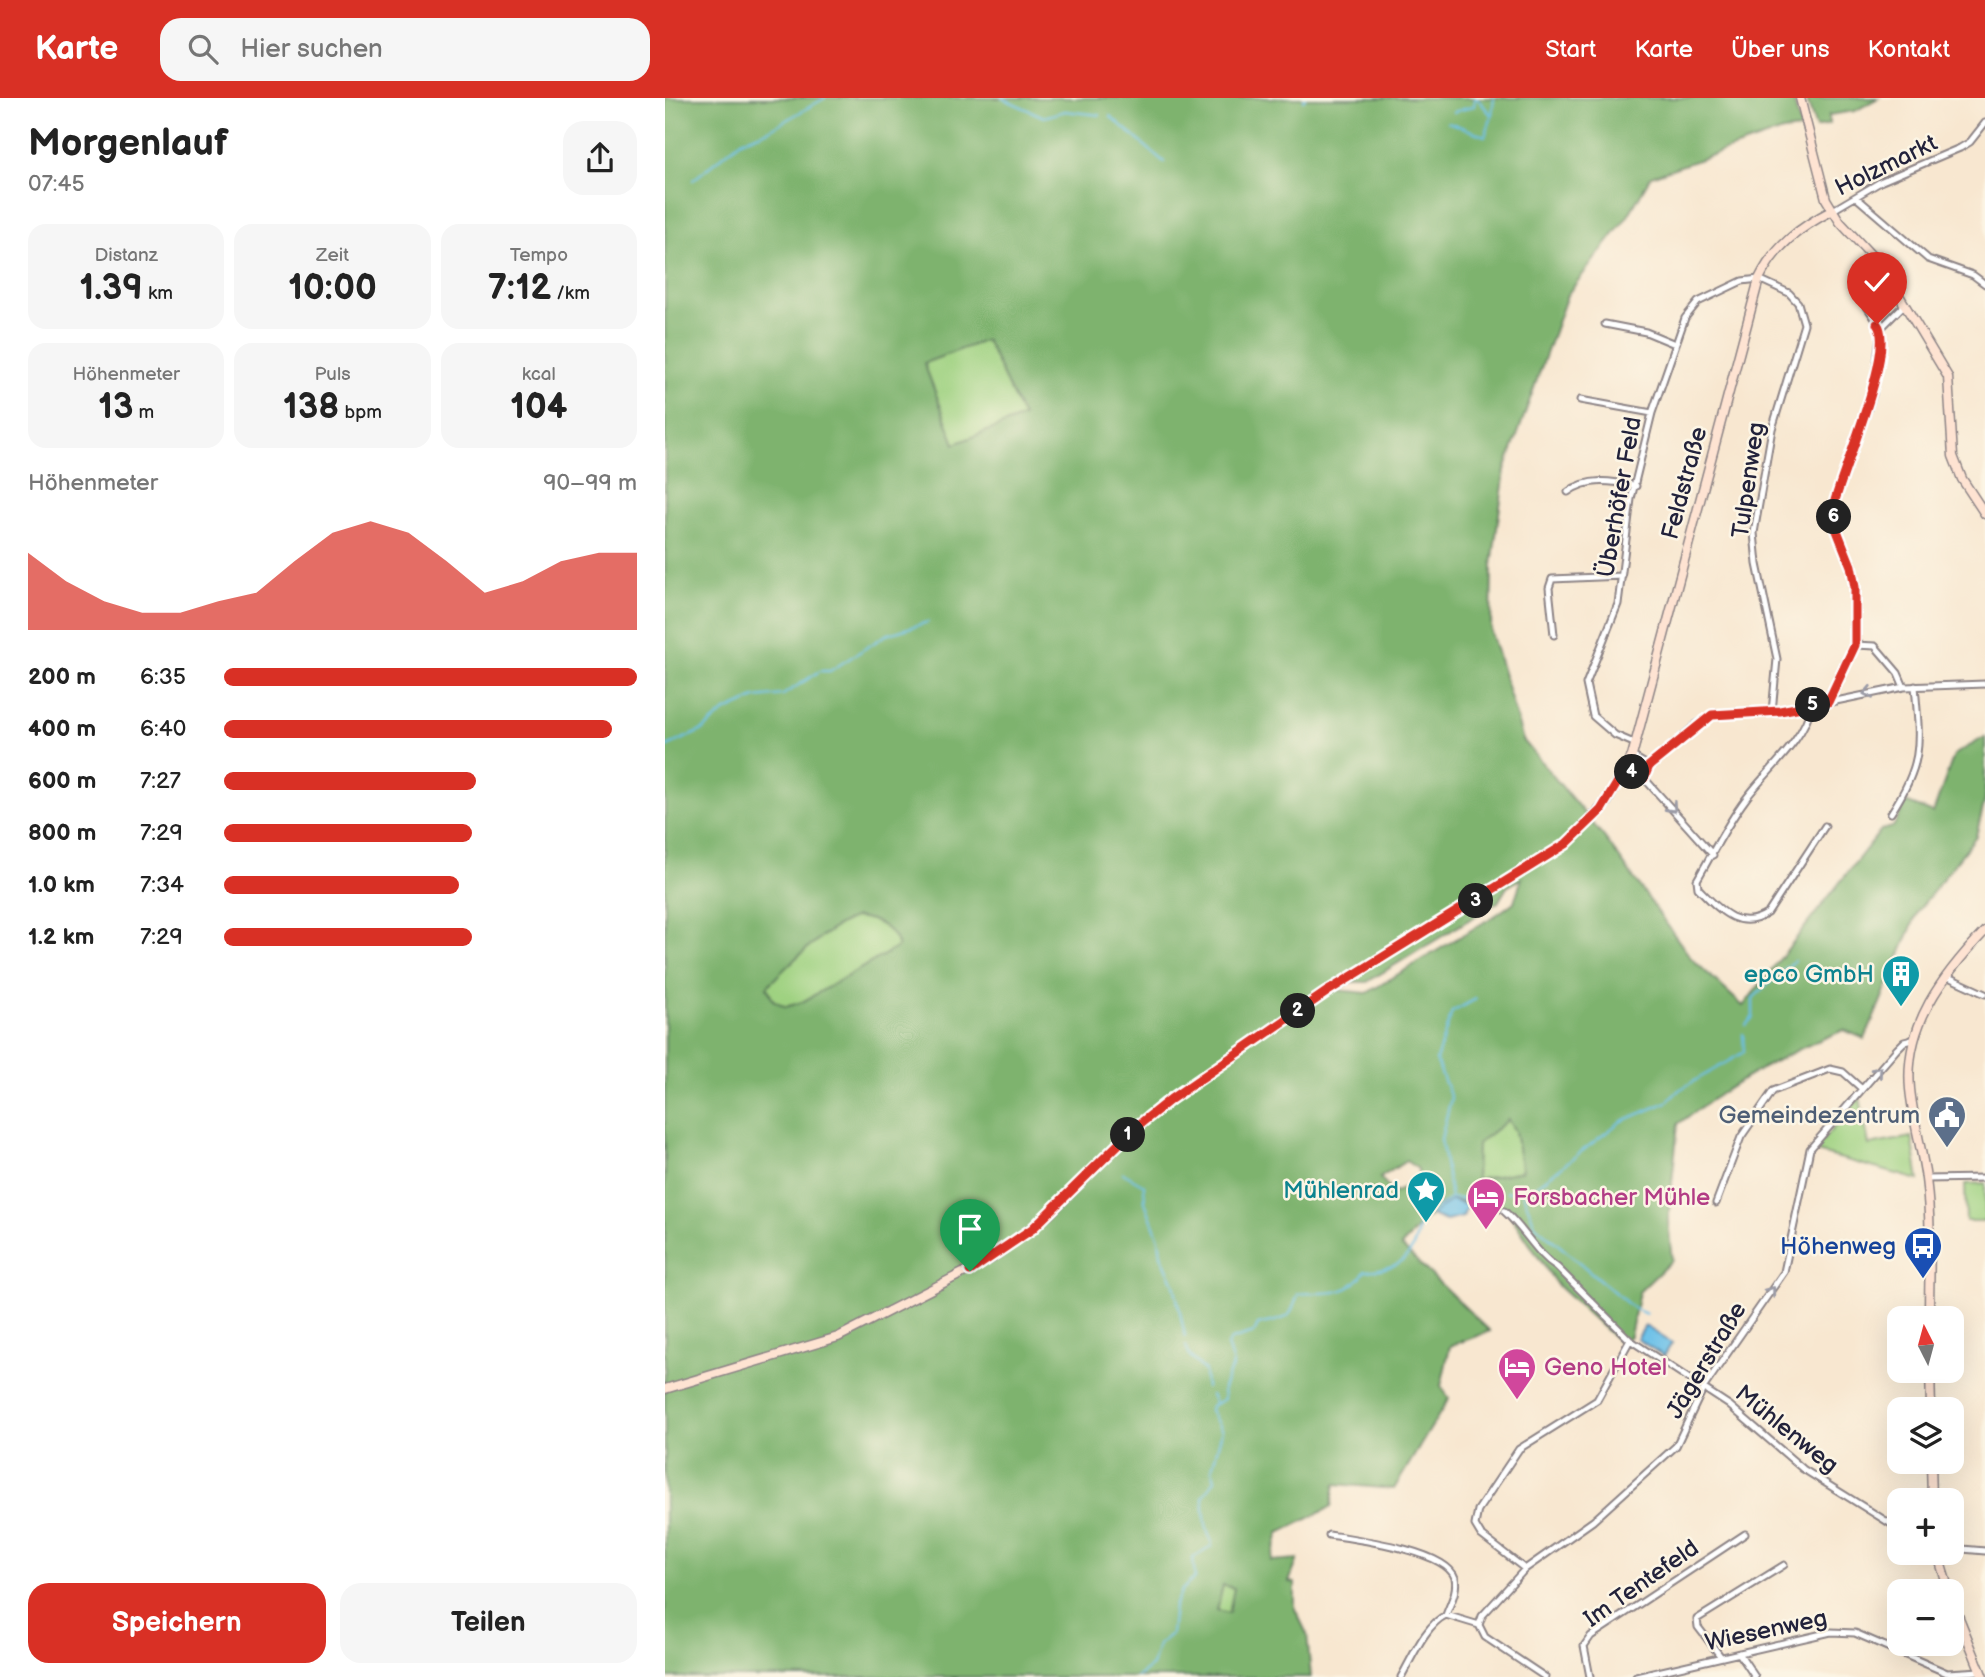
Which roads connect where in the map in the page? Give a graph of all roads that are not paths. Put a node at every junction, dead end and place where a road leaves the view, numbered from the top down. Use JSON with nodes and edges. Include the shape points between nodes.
{"nodes":[{"id":1,"x":1800,"y":98,"type":"edge"},
{"id":2,"x":1984,"y":126,"type":"edge"},
{"id":3,"x":1857,"y":198,"type":"junction"},
{"id":4,"x":1833,"y":211,"type":"junction"},
{"id":5,"x":1759,"y":279,"type":"junction"},
{"id":6,"x":1985,"y":285,"type":"edge"},
{"id":7,"x":1861,"y":299,"type":"dead end"},
{"id":8,"x":1905,"y":304,"type":"junction"},
{"id":9,"x":1605,"y":324,"type":"dead end"},
{"id":10,"x":1881,"y":328,"type":"junction"},
{"id":11,"x":1675,"y":344,"type":"junction"},
{"id":12,"x":1580,"y":400,"type":"dead end"},
{"id":13,"x":1652,"y":413,"type":"junction"},
{"id":14,"x":1636,"y":486,"type":"junction"},
{"id":15,"x":1568,"y":492,"type":"dead end"},
{"id":16,"x":1985,"y":514,"type":"edge"},
{"id":17,"x":1622,"y":576,"type":"junction"},
{"id":18,"x":1554,"y":635,"type":"dead end"},
{"id":19,"x":1855,"y":645,"type":"junction"},
{"id":20,"x":1985,"y":684,"type":"edge"},
{"id":21,"x":1916,"y":686,"type":"junction"},
{"id":22,"x":1904,"y":687,"type":"junction"},
{"id":23,"x":1828,"y":702,"type":"junction"},
{"id":24,"x":1811,"y":706,"type":"junction"},
{"id":25,"x":1772,"y":712,"type":"junction"},
{"id":26,"x":1636,"y":744,"type":"junction"},
{"id":27,"x":1632,"y":756,"type":"junction"},
{"id":28,"x":1649,"y":766,"type":"junction"},
{"id":29,"x":1625,"y":770,"type":"junction"},
{"id":30,"x":1644,"y":778,"type":"junction"},
{"id":31,"x":1891,"y":813,"type":"dead end"},
{"id":32,"x":1825,"y":826,"type":"dead end"},
{"id":33,"x":1713,"y":855,"type":"junction"},
{"id":34,"x":1985,"y":931,"type":"edge"},
{"id":35,"x":1946,"y":976,"type":"junction"},
{"id":36,"x":1985,"y":994,"type":"edge"},
{"id":37,"x":1912,"y":1040,"type":"junction"},
{"id":38,"x":1862,"y":1089,"type":"junction"},
{"id":39,"x":1985,"y":1178,"type":"edge"},
{"id":40,"x":1926,"y":1179,"type":"junction"},
{"id":41,"x":1716,"y":1203,"type":"dead end"},
{"id":42,"x":1504,"y":1211,"type":"dead end"},
{"id":43,"x":1930,"y":1306,"type":"edge"},
{"id":44,"x":1630,"y":1340,"type":"junction"},
{"id":45,"x":1704,"y":1387,"type":"junction"},
{"id":46,"x":665,"y":1389,"type":"edge"},
{"id":47,"x":1887,"y":1522,"type":"edge"},
{"id":48,"x":1745,"y":1534,"type":"dead end"},
{"id":49,"x":1329,"y":1535,"type":"dead end"},
{"id":50,"x":1964,"y":1549,"type":"edge"},
{"id":51,"x":1985,"y":1551,"type":"edge"},
{"id":52,"x":1784,"y":1565,"type":"dead end"},
{"id":53,"x":1525,"y":1569,"type":"junction"},
{"id":54,"x":1446,"y":1615,"type":"junction"},
{"id":55,"x":1479,"y":1625,"type":"junction"},
{"id":56,"x":1964,"y":1629,"type":"edge"},
{"id":57,"x":1739,"y":1653,"type":"junction"},
{"id":58,"x":1975,"y":1655,"type":"junction"},
{"id":59,"x":1985,"y":1656,"type":"edge"},
{"id":60,"x":1721,"y":1657,"type":"junction"},
{"id":61,"x":1657,"y":1674,"type":"edge"},
{"id":62,"x":1982,"y":1674,"type":"edge"},
{"id":63,"x":1401,"y":1677,"type":"edge"},
{"id":64,"x":1545,"y":1677,"type":"edge"},
{"id":65,"x":1590,"y":1677,"type":"edge"},
{"id":66,"x":1636,"y":1677,"type":"edge"},
{"id":67,"x":1755,"y":1677,"type":"edge"}],
"edges":[{"from":1,"to":4,"type":"main road","via":[[1822,186]]},
{"from":2,"to":3,"type":"street","name":"Holzmarkt","via":[[1960,148],[1882,181]]},
{"from":3,"to":4,"type":"street","name":"Holzmarkt"},
{"from":3,"to":6,"type":"street","via":[[1928,259],[1972,275]]},
{"from":4,"to":5,"type":"main road","name":"Feldstraße","via":[[1787,239]]},
{"from":4,"to":8,"type":"main road","via":[[1882,267]]},
{"from":5,"to":11,"type":"street","name":"Überhöfer Feld","via":[[1742,281],[1698,302],[1685,318]]},
{"from":5,"to":25,"type":"street","name":"Tulpenweg","via":[[1789,293],[1798,303],[1804,324],[1772,429],[1754,533],[1777,659]]},
{"from":5,"to":26,"type":"main road","name":"Feldstraße"},
{"from":7,"to":10,"type":"street"},
{"from":8,"to":10,"type":"street"},
{"from":8,"to":16,"type":"main road","via":[[1948,377],[1953,456]]},
{"from":9,"to":11,"type":"street","via":[[1646,332]]},
{"from":10,"to":19,"type":"street","via":[[1873,394],[1833,508],[1855,587]]},
{"from":11,"to":13,"type":"street","name":"Überhöfer Feld"},
{"from":12,"to":13,"type":"street"},
{"from":13,"to":14,"type":"street","name":"Überhöfer Feld"},
{"from":14,"to":15,"type":"street","via":[[1580,483]]},
{"from":14,"to":17,"type":"street","name":"Überhöfer Feld"},
{"from":17,"to":18,"type":"street","via":[[1552,579]]},
{"from":17,"to":26,"type":"street","name":"Überhöfer Feld","via":[[1611,623],[1587,676],[1586,693],[1599,723]]},
{"from":19,"to":22,"type":"street","via":[[1875,646]]},
{"from":19,"to":23,"type":"street"},
{"from":20,"to":21,"type":"street"},
{"from":21,"to":22,"type":"street"},
{"from":21,"to":31,"type":"street","via":[[1920,752]]},
{"from":22,"to":23,"type":"street","one_way":true},
{"from":23,"to":24,"type":"street"},
{"from":24,"to":25,"type":"street"},
{"from":24,"to":33,"type":"street","via":[[1809,717],[1745,800]]},
{"from":25,"to":28,"type":"street","via":[[1708,716]]},
{"from":26,"to":27,"type":"main road","name":"Feldstraße"},
{"from":27,"to":28,"type":"street"},
{"from":27,"to":29,"type":"main road","name":"Feldstraße"},
{"from":28,"to":30,"type":"street"},
{"from":29,"to":30,"type":"street"},
{"from":29,"to":46,"type":"main road","name":"Feldstraße","via":[[1584,829],[1555,853],[1328,991],[1160,1107],[1049,1214],[992,1258],[852,1331]]},
{"from":30,"to":33,"type":"street","one_way":true},
{"from":32,"to":33,"type":"street","via":[[1768,913],[1753,920],[1729,917],[1698,888],[1697,880]]},
{"from":34,"to":35,"type":"main road"},
{"from":35,"to":36,"type":"street"},
{"from":35,"to":37,"type":"main road"},
{"from":38,"to":37,"type":"street","name":"Jägerstraße","one_way":true,"via":[[1904,1042]]},
{"from":37,"to":40,"type":"main road","via":[[1910,1089]]},
{"from":38,"to":41,"type":"street","via":[[1843,1072],[1830,1069],[1773,1090],[1741,1137]]},
{"from":45,"to":38,"type":"street","name":"Jägerstraße","one_way":true,"via":[[1784,1272],[1810,1149]]},
{"from":39,"to":40,"type":"street"},
{"from":40,"to":43,"type":"main road"},
{"from":42,"to":44,"type":"street","name":"Mühlenweg","via":[[1543,1258]]},
{"from":44,"to":45,"type":"street","name":"Mühlenweg"},
{"from":44,"to":53,"type":"street","via":[[1597,1400],[1518,1449],[1478,1510],[1475,1525],[1481,1535]]},
{"from":45,"to":47,"type":"street","name":"Mühlenweg","via":[[1803,1469]]},
{"from":45,"to":53,"type":"street","name":"Jägerstraße","via":[[1676,1446],[1593,1521]]},
{"from":48,"to":65,"type":"street","name":"Im Tentefeld","via":[[1591,1636],[1584,1646]]},
{"from":49,"to":54,"type":"street","via":[[1411,1549],[1450,1571],[1455,1586]]},
{"from":50,"to":51,"type":"street"},
{"from":52,"to":60,"type":"street","via":[[1697,1619]]},
{"from":53,"to":55,"type":"street","name":"Jägerstraße"},
{"from":54,"to":55,"type":"street"},
{"from":54,"to":63,"type":"street","via":[[1419,1646]]},
{"from":55,"to":64,"type":"street","via":[[1485,1637]]},
{"from":56,"to":58,"type":"main road"},
{"from":57,"to":60,"type":"street","name":"Wiesenweg"},
{"from":57,"to":62,"type":"street","name":"Wiesenweg","via":[[1845,1632],[1947,1673]]},
{"from":57,"to":67,"type":"street"},
{"from":58,"to":59,"type":"street"},
{"from":58,"to":62,"type":"main road"},
{"from":60,"to":61,"type":"street","name":"Wiesenweg"},
{"from":61,"to":66,"type":"street","name":"Wiesenweg"}]}
